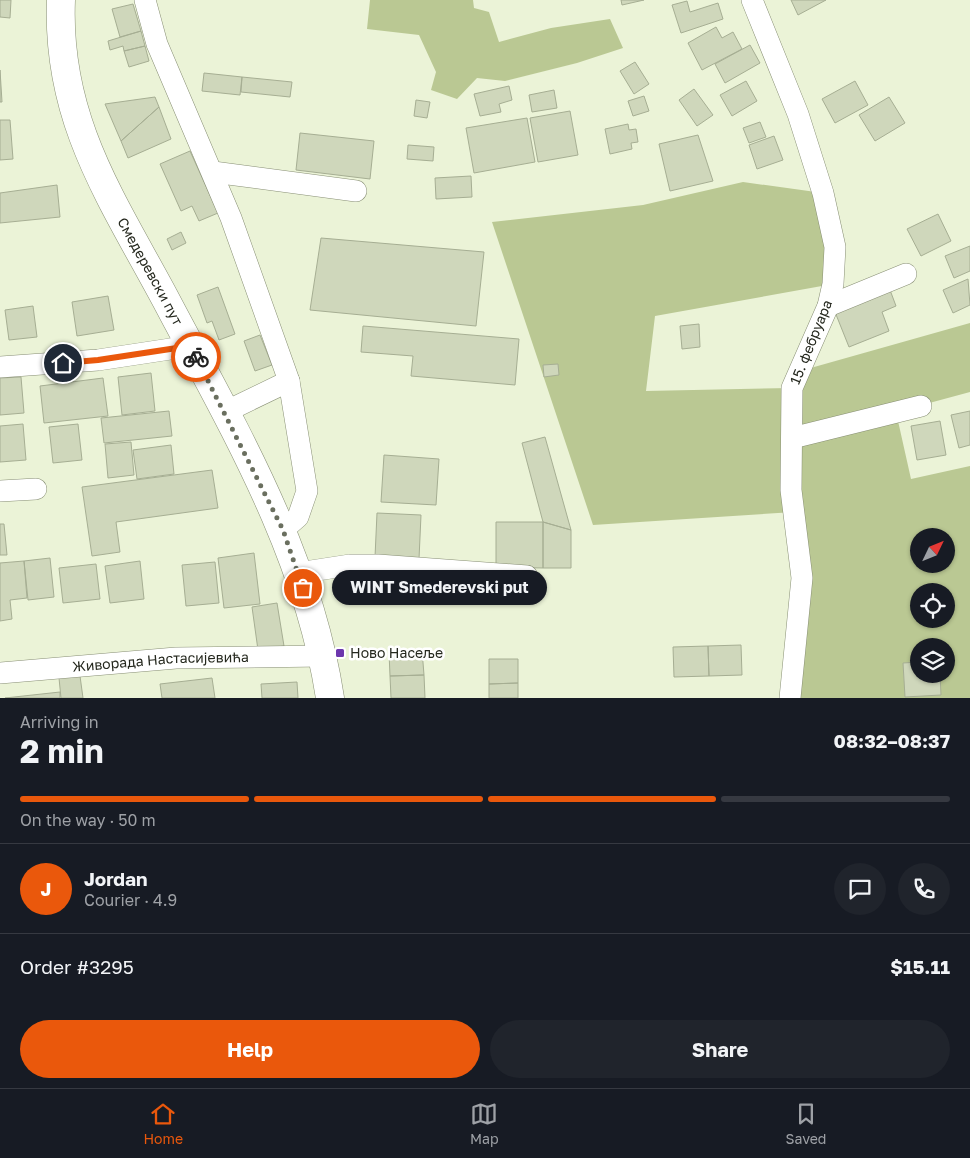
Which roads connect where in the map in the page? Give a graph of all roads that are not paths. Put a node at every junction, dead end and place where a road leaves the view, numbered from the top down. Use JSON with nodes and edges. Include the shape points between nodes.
{"nodes":[{"id":1,"x":61,"y":0,"type":"edge"},
{"id":2,"x":146,"y":0,"type":"edge"},
{"id":3,"x":752,"y":0,"type":"edge"},
{"id":4,"x":213,"y":172,"type":"junction"},
{"id":5,"x":356,"y":191,"type":"dead end"},
{"id":6,"x":906,"y":274,"type":"dead end"},
{"id":7,"x":828,"y":306,"type":"junction"},
{"id":8,"x":190,"y":346,"type":"junction"},
{"id":9,"x":0,"y":367,"type":"edge"},
{"id":10,"x":288,"y":381,"type":"junction"},
{"id":11,"x":921,"y":406,"type":"dead end"},
{"id":12,"x":225,"y":412,"type":"junction"},
{"id":13,"x":792,"y":438,"type":"junction"},
{"id":14,"x":36,"y":489,"type":"dead end"},
{"id":15,"x":0,"y":491,"type":"edge"},
{"id":16,"x":283,"y":530,"type":"junction"},
{"id":17,"x":298,"y":573,"type":"junction"},
{"id":18,"x":527,"y":576,"type":"dead end"},
{"id":19,"x":322,"y":656,"type":"junction"},
{"id":20,"x":0,"y":673,"type":"edge"},
{"id":21,"x":330,"y":698,"type":"edge"},
{"id":22,"x":790,"y":698,"type":"edge"}],
"edges":[{"from":1,"to":8,"type":"main road","name":"Смедеревски пут","via":[[65,73],[83,141],[109,198]]},
{"from":2,"to":4,"type":"street","via":[[157,44]]},
{"from":3,"to":7,"type":"street","name":"15. фебруара","via":[[798,114],[823,193],[836,247]]},
{"from":4,"to":5,"type":"street"},
{"from":4,"to":10,"type":"street"},
{"from":6,"to":7,"type":"street"},
{"from":7,"to":13,"type":"street","name":"15. фебруара","via":[[792,388]]},
{"from":8,"to":9,"type":"street","via":[[98,360]]},
{"from":8,"to":12,"type":"main road","name":"Смедеревски пут"},
{"from":10,"to":12,"type":"street"},
{"from":10,"to":16,"type":"street","via":[[307,491],[298,517]]},
{"from":11,"to":13,"type":"street"},
{"from":12,"to":16,"type":"main road","name":"Смедеревски пут"},
{"from":13,"to":22,"type":"street","name":"15. фебруара","via":[[791,490],[802,578]]},
{"from":14,"to":15,"type":"street"},
{"from":16,"to":17,"type":"main road","name":"Смедеревски пут"},
{"from":17,"to":18,"type":"street","via":[[350,565],[378,565]]},
{"from":17,"to":19,"type":"main road","name":"Смедеревски пут"},
{"from":19,"to":20,"type":"street","name":"Живорада Настасијевића","via":[[176,658]]},
{"from":19,"to":21,"type":"main road","name":"Смедеревски пут"}]}
